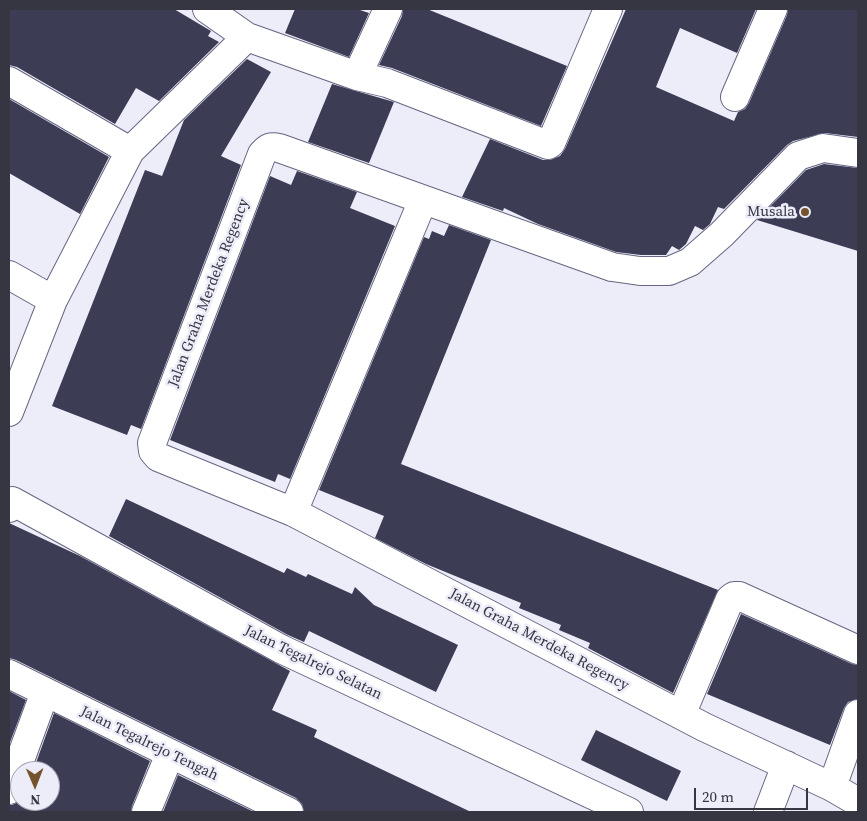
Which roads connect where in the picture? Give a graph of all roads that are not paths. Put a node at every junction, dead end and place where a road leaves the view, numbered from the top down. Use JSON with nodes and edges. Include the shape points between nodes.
{"nodes":[{"id":1,"x":207,"y":9,"type":"edge"},
{"id":2,"x":388,"y":9,"type":"edge"},
{"id":3,"x":608,"y":9,"type":"edge"},
{"id":4,"x":773,"y":9,"type":"edge"},
{"id":5,"x":247,"y":37,"type":"junction"},
{"id":6,"x":357,"y":76,"type":"junction"},
{"id":7,"x":9,"y":81,"type":"edge"},
{"id":8,"x":735,"y":98,"type":"dead end"},
{"id":9,"x":130,"y":151,"type":"junction"},
{"id":10,"x":858,"y":154,"type":"edge"},
{"id":11,"x":423,"y":200,"type":"junction"},
{"id":12,"x":9,"y":275,"type":"edge"},
{"id":13,"x":53,"y":300,"type":"junction"},
{"id":14,"x":9,"y":412,"type":"edge"},
{"id":15,"x":10,"y":502,"type":"edge"},
{"id":16,"x":293,"y":512,"type":"junction"},
{"id":17,"x":858,"y":650,"type":"edge"},
{"id":18,"x":9,"y":674,"type":"edge"},
{"id":19,"x":45,"y":692,"type":"junction"},
{"id":20,"x":858,"y":714,"type":"edge"},
{"id":21,"x":681,"y":715,"type":"junction"},
{"id":22,"x":170,"y":754,"type":"junction"},
{"id":23,"x":786,"y":765,"type":"junction"},
{"id":24,"x":832,"y":787,"type":"junction"},
{"id":25,"x":9,"y":790,"type":"edge"},
{"id":26,"x":858,"y":802,"type":"edge"},
{"id":27,"x":146,"y":812,"type":"edge"},
{"id":28,"x":289,"y":812,"type":"edge"},
{"id":29,"x":629,"y":812,"type":"edge"},
{"id":30,"x":768,"y":812,"type":"edge"}],
"edges":[{"from":1,"to":5,"type":"street"},
{"from":2,"to":6,"type":"street"},
{"from":3,"to":6,"type":"street","via":[[548,145],[387,83]]},
{"from":4,"to":8,"type":"street"},
{"from":5,"to":6,"type":"street"},
{"from":5,"to":9,"type":"street"},
{"from":7,"to":9,"type":"street"},
{"from":9,"to":13,"type":"street"},
{"from":10,"to":11,"type":"street","name":"Jalan Graha Merdeka Regency","via":[[823,148],[798,156],[722,234],[690,262],[669,271],[612,267]]},
{"from":11,"to":16,"type":"street"},
{"from":11,"to":16,"type":"street","name":"Jalan Graha Merdeka Regency","via":[[280,148],[271,146],[262,154],[152,444],[158,457]]},
{"from":12,"to":13,"type":"street"},
{"from":13,"to":14,"type":"street"},
{"from":15,"to":29,"type":"street","name":"Jalan Tegalrejo Selatan","via":[[281,649]]},
{"from":16,"to":21,"type":"street","name":"Jalan Graha Merdeka Regency"},
{"from":17,"to":21,"type":"street","via":[[734,596]]},
{"from":18,"to":19,"type":"street","name":"Jalan Tegalrejo Tengah"},
{"from":19,"to":22,"type":"street","name":"Jalan Tegalrejo Tengah"},
{"from":19,"to":25,"type":"street"},
{"from":20,"to":24,"type":"street"},
{"from":21,"to":23,"type":"street","name":"Jalan Graha Merdeka Regency"},
{"from":22,"to":27,"type":"street"},
{"from":22,"to":28,"type":"street","name":"Jalan Tegalrejo Tengah"},
{"from":23,"to":24,"type":"street","name":"Jalan Graha Merdeka Regency"},
{"from":23,"to":30,"type":"street"},
{"from":24,"to":26,"type":"street","name":"Jalan Graha Merdeka Regency"}]}
